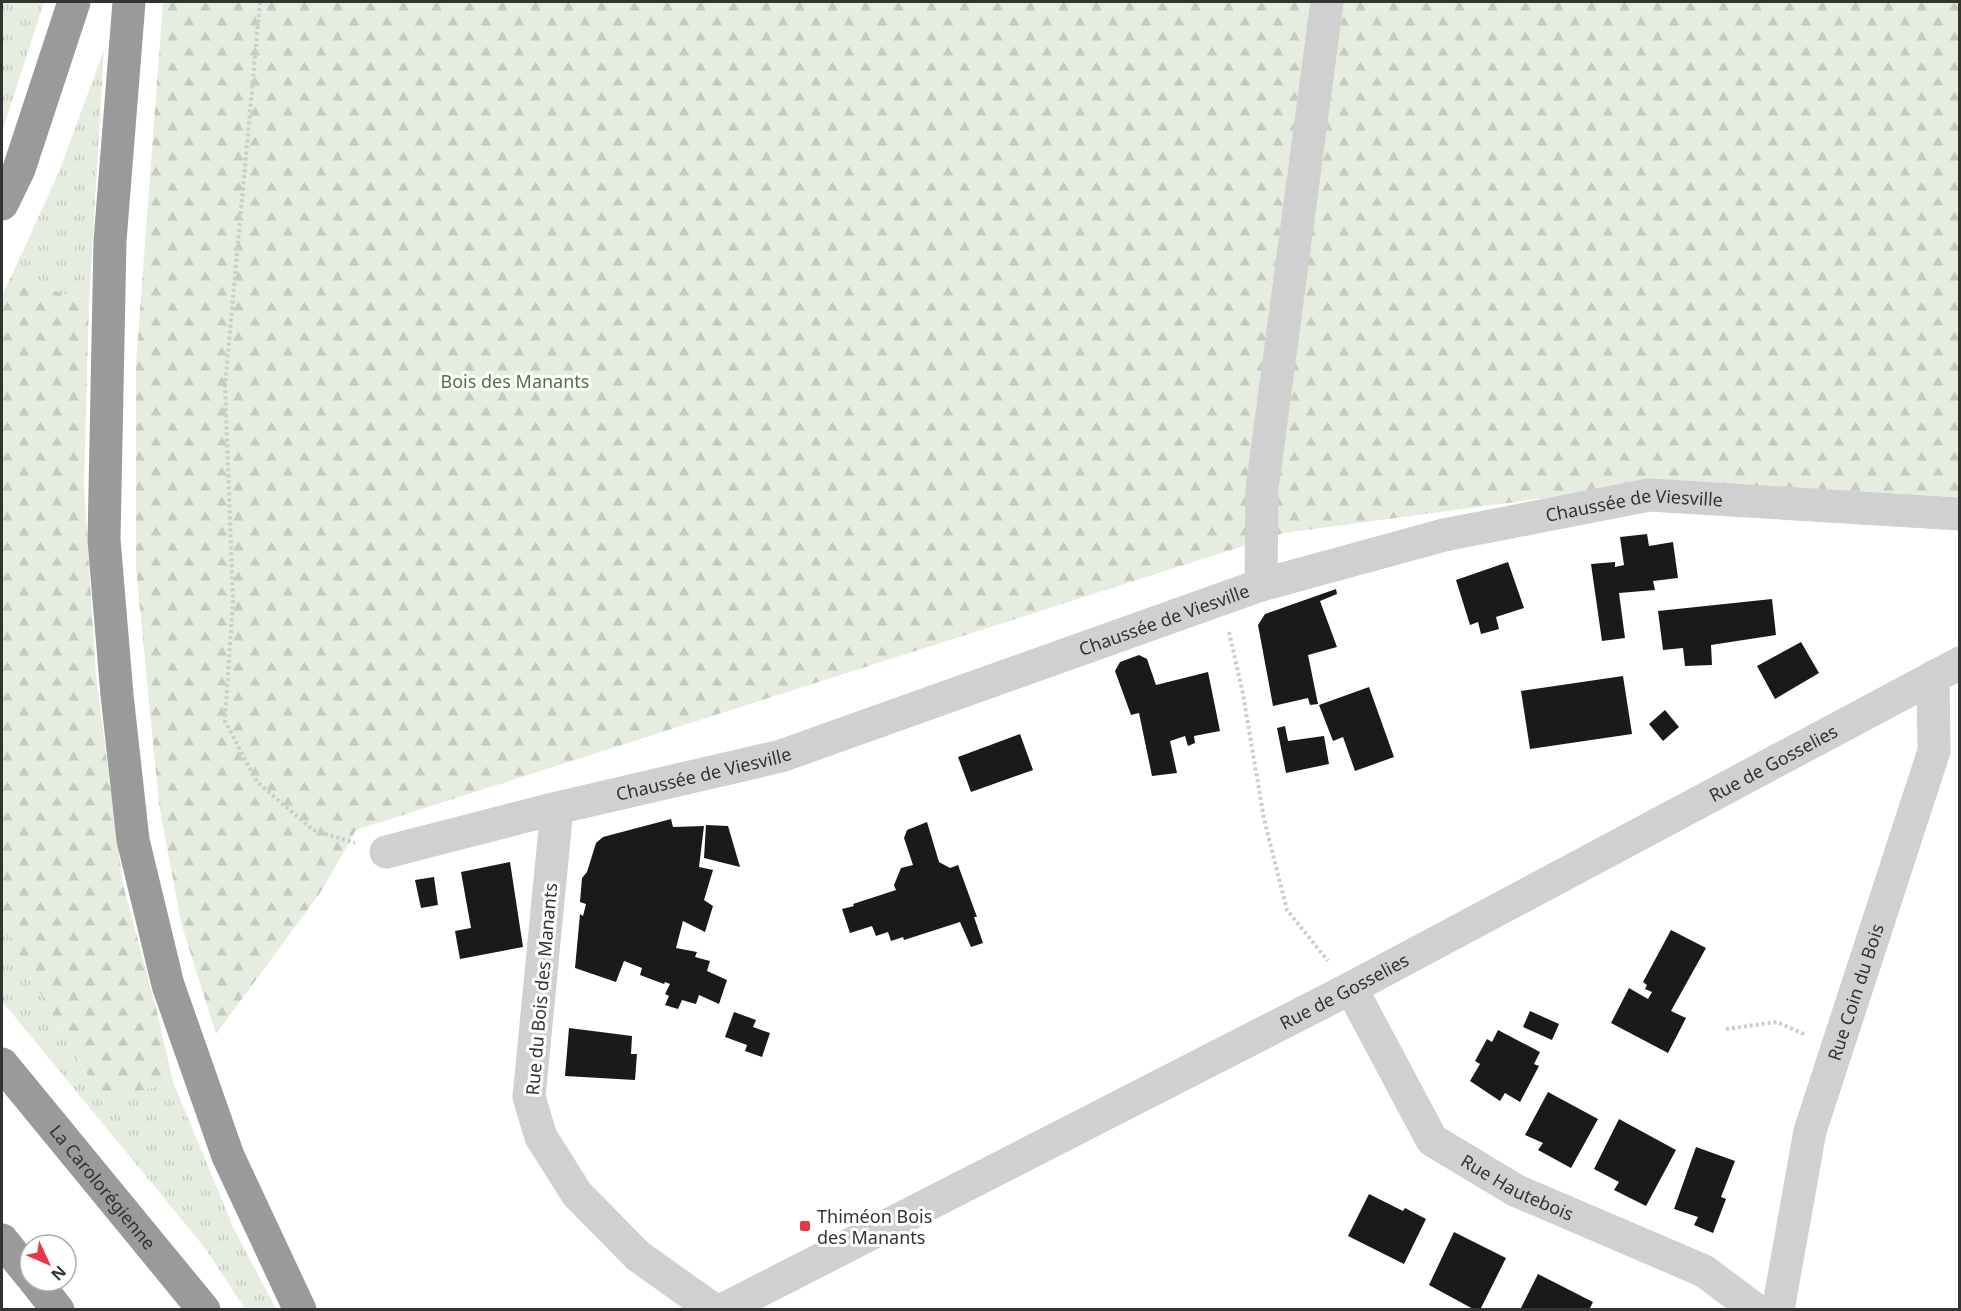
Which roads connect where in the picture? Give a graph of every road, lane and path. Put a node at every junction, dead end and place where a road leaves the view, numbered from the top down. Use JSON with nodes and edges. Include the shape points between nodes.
{"nodes":[{"id":1,"x":74,"y":2,"type":"edge"},
{"id":2,"x":129,"y":2,"type":"edge"},
{"id":3,"x":260,"y":2,"type":"edge"},
{"id":4,"x":1327,"y":2,"type":"edge"},
{"id":5,"x":2,"y":204,"type":"edge"},
{"id":6,"x":1959,"y":514,"type":"edge"},
{"id":7,"x":1261,"y":585,"type":"junction"},
{"id":8,"x":1221,"y":599,"type":"junction"},
{"id":9,"x":1946,"y":670,"type":"edge"},
{"id":10,"x":557,"y":808,"type":"junction"},
{"id":11,"x":386,"y":852,"type":"joint"},
{"id":12,"x":1351,"y":988,"type":"junction"},
{"id":13,"x":1726,"y":1029,"type":"dead end"},
{"id":14,"x":1837,"y":1049,"type":"junction"},
{"id":15,"x":2,"y":1064,"type":"edge"},
{"id":16,"x":2,"y":1240,"type":"edge"},
{"id":17,"x":18,"y":1260,"type":"edge"},
{"id":18,"x":45,"y":1293,"type":"edge"},
{"id":19,"x":58,"y":1310,"type":"edge"},
{"id":20,"x":204,"y":1310,"type":"edge"},
{"id":21,"x":300,"y":1310,"type":"edge"},
{"id":22,"x":714,"y":1310,"type":"edge"},
{"id":23,"x":722,"y":1310,"type":"edge"},
{"id":24,"x":1756,"y":1310,"type":"edge"},
{"id":25,"x":1778,"y":1310,"type":"edge"}],
"edges":[{"from":1,"to":5,"type":"highway","via":[[19,169]]},
{"from":2,"to":21,"type":"highway","via":[[110,241],[104,540],[133,840],[168,985],[228,1156]]},
{"from":3,"to":11,"type":"path","via":[[225,386],[233,599],[225,721],[257,782],[314,830]]},
{"from":4,"to":7,"type":"street","via":[[1262,489]]},
{"from":6,"to":7,"type":"street","name":"Chaussée de Viesville","via":[[1650,495],[1444,535]]},
{"from":7,"to":8,"type":"street","name":"Chaussée de Viesville"},
{"from":8,"to":10,"type":"street","name":"Chaussée de Viesville","via":[[781,756]]},
{"from":8,"to":12,"type":"path","via":[[1243,694],[1264,819],[1287,910]]},
{"from":9,"to":12,"type":"street","name":"Rue de Gosselies"},
{"from":9,"to":14,"type":"street","name":"Rue Coin du Bois","via":[[1935,751]]},
{"from":10,"to":11,"type":"street","name":"Chaussée de Viesville"},
{"from":10,"to":22,"type":"street","name":"Rue du Bois des Manants","via":[[529,1097],[541,1137],[578,1194],[638,1256]]},
{"from":12,"to":23,"type":"street","name":"Rue de Gosselies"},
{"from":12,"to":24,"type":"street","name":"Rue Hautebois","via":[[1432,1140],[1515,1190],[1704,1271]]},
{"from":13,"to":14,"type":"path","via":[[1777,1022]]},
{"from":14,"to":25,"type":"street","name":"Rue Coin du Bois","via":[[1810,1131]]},
{"from":15,"to":20,"type":"highway","name":"La Carolorégienne"},
{"from":16,"to":17,"type":"highway"},
{"from":18,"to":19,"type":"highway"}]}
